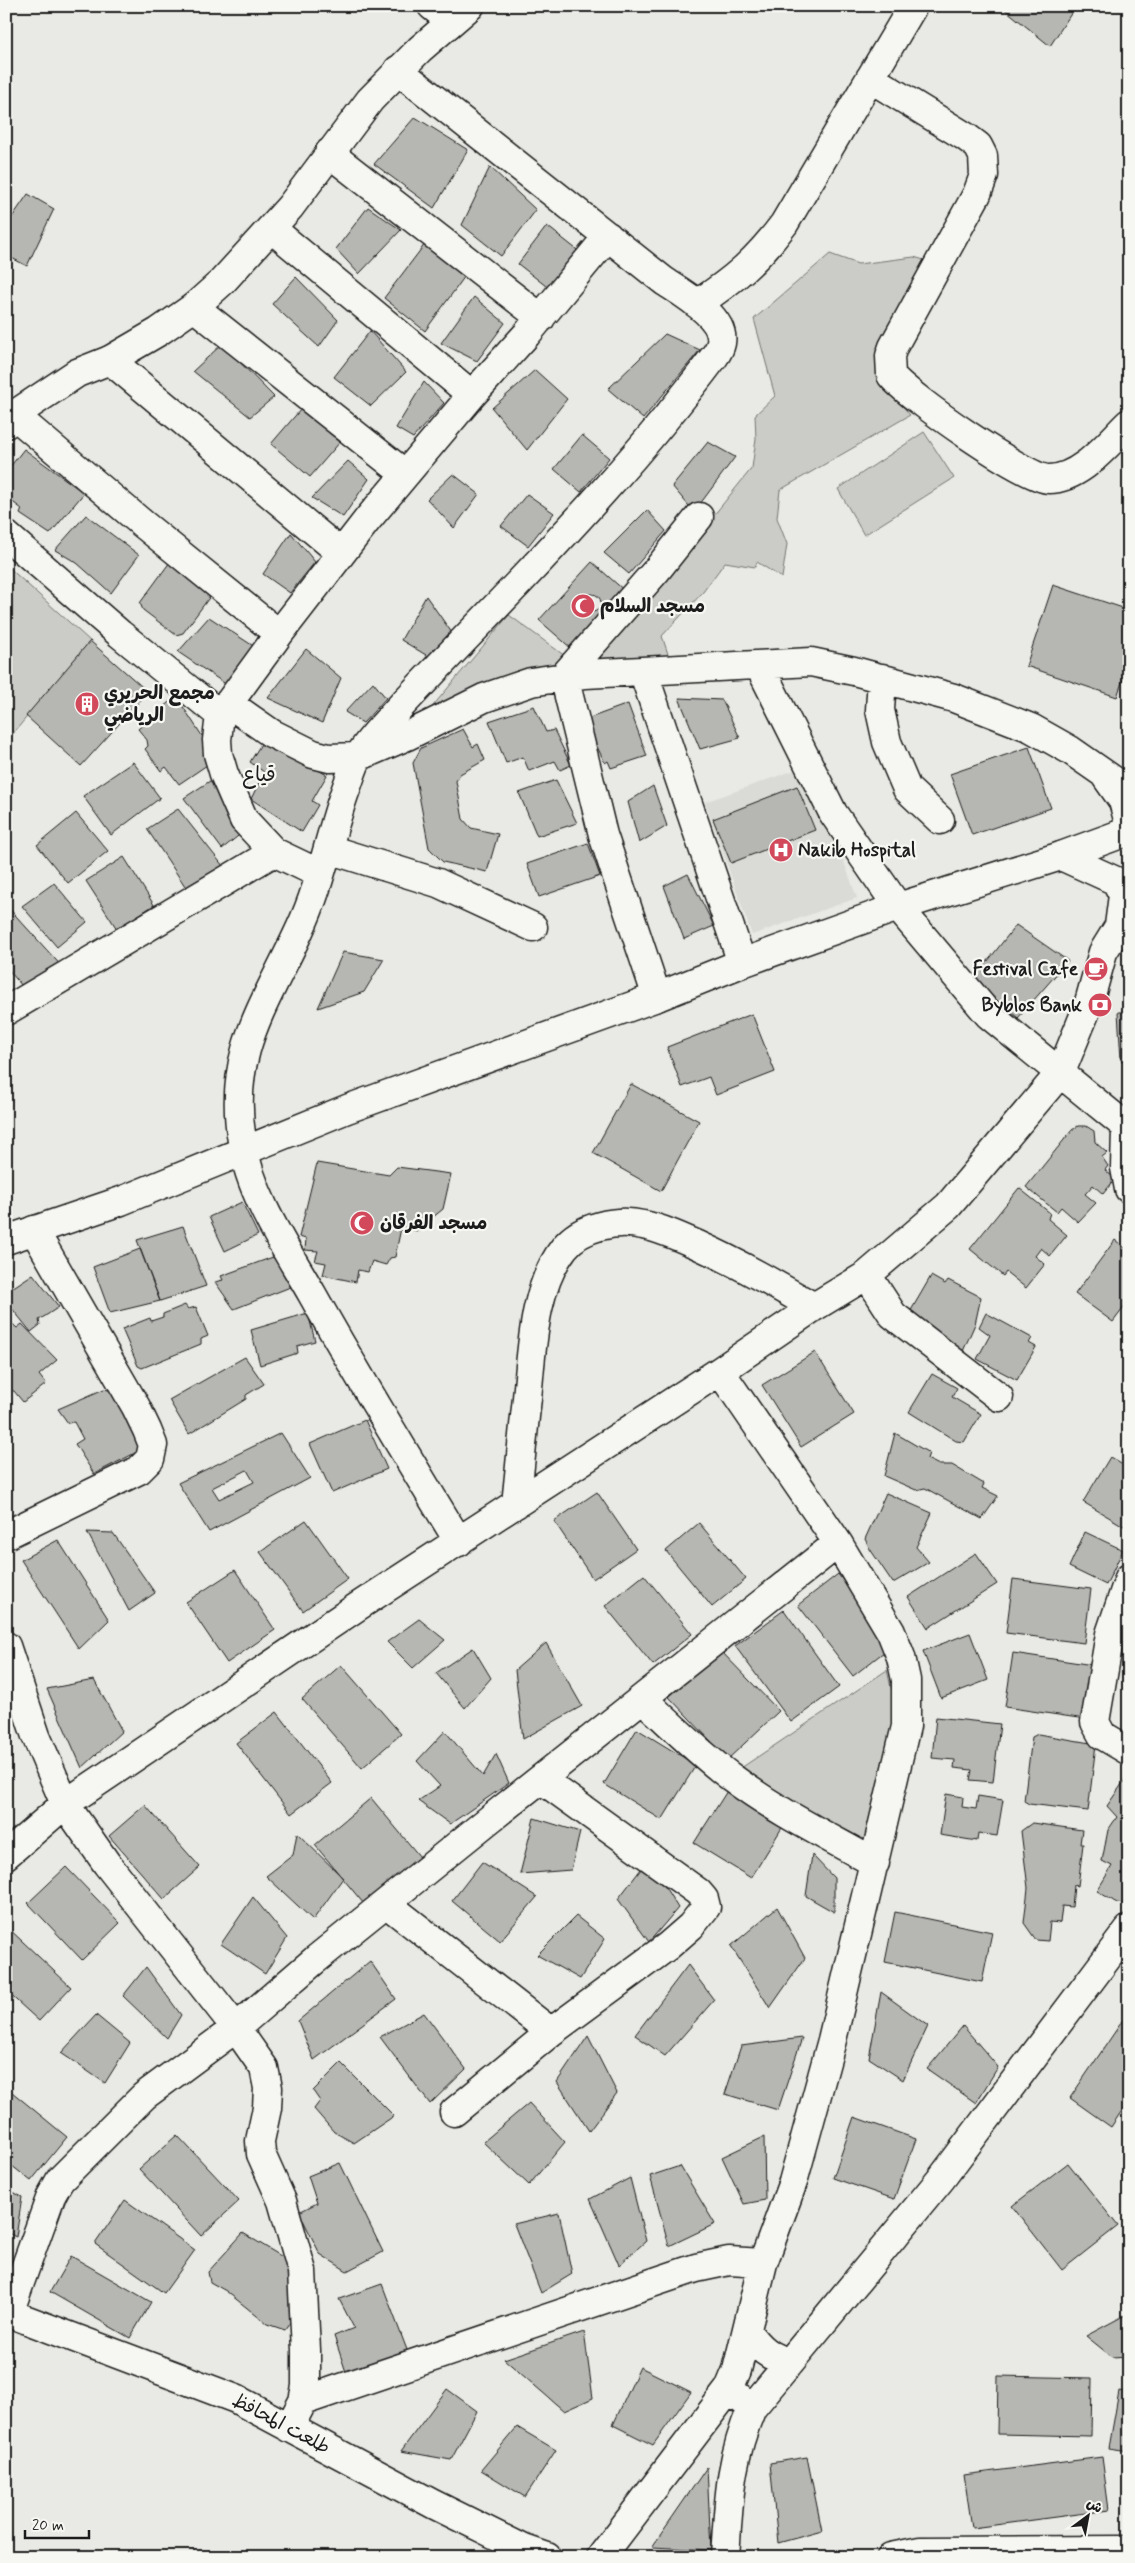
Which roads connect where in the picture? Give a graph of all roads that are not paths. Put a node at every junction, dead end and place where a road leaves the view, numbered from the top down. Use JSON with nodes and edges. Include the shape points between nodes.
{"nodes":[{"id":1,"x":914,"y":6,"type":"edge"},
{"id":2,"x":451,"y":11,"type":"edge"},
{"id":3,"x":398,"y":70,"type":"junction"},
{"id":4,"x":870,"y":78,"type":"junction"},
{"id":5,"x":329,"y":153,"type":"junction"},
{"id":6,"x":272,"y":229,"type":"junction"},
{"id":7,"x":608,"y":236,"type":"junction"},
{"id":8,"x":698,"y":304,"type":"junction"},
{"id":9,"x":194,"y":307,"type":"junction"},
{"id":10,"x":541,"y":318,"type":"junction"},
{"id":11,"x":110,"y":360,"type":"junction"},
{"id":12,"x":472,"y":395,"type":"junction"},
{"id":13,"x":10,"y":420,"type":"edge"},
{"id":14,"x":1129,"y":423,"type":"edge"},
{"id":15,"x":405,"y":474,"type":"junction"},
{"id":16,"x":699,"y":517,"type":"dead end"},
{"id":17,"x":6,"y":535,"type":"edge"},
{"id":18,"x":341,"y":553,"type":"junction"},
{"id":19,"x":279,"y":634,"type":"junction"},
{"id":20,"x":759,"y":665,"type":"junction"},
{"id":21,"x":643,"y":671,"type":"junction"},
{"id":22,"x":564,"y":676,"type":"junction"},
{"id":23,"x":882,"y":678,"type":"junction"},
{"id":24,"x":224,"y":709,"type":"junction"},
{"id":25,"x":358,"y":757,"type":"junction"},
{"id":26,"x":1127,"y":802,"type":"edge"},
{"id":27,"x":940,"y":820,"type":"dead end"},
{"id":28,"x":1129,"y":831,"type":"edge"},
{"id":29,"x":274,"y":852,"type":"junction"},
{"id":30,"x":1061,"y":856,"type":"junction"},
{"id":31,"x":324,"y":862,"type":"junction"},
{"id":32,"x":898,"y":907,"type":"junction"},
{"id":33,"x":1124,"y":920,"type":"edge"},
{"id":34,"x":533,"y":927,"type":"dead end"},
{"id":35,"x":742,"y":963,"type":"junction"},
{"id":36,"x":657,"y":997,"type":"junction"},
{"id":37,"x":6,"y":1011,"type":"edge"},
{"id":38,"x":1061,"y":1072,"type":"junction"},
{"id":39,"x":1127,"y":1128,"type":"edge"},
{"id":40,"x":244,"y":1150,"type":"junction"},
{"id":41,"x":1129,"y":1189,"type":"edge"},
{"id":42,"x":14,"y":1235,"type":"edge"},
{"id":43,"x":867,"y":1276,"type":"junction"},
{"id":44,"x":814,"y":1307,"type":"junction"},
{"id":45,"x":720,"y":1371,"type":"junction"},
{"id":46,"x":999,"y":1397,"type":"dead end"},
{"id":47,"x":516,"y":1504,"type":"junction"},
{"id":48,"x":6,"y":1535,"type":"edge"},
{"id":49,"x":459,"y":1542,"type":"junction"},
{"id":50,"x":838,"y":1544,"type":"junction"},
{"id":51,"x":1129,"y":1578,"type":"edge"},
{"id":52,"x":6,"y":1646,"type":"edge"},
{"id":53,"x":644,"y":1699,"type":"junction"},
{"id":54,"x":1129,"y":1751,"type":"edge"},
{"id":55,"x":542,"y":1779,"type":"junction"},
{"id":56,"x":65,"y":1804,"type":"junction"},
{"id":57,"x":6,"y":1855,"type":"edge"},
{"id":58,"x":875,"y":1863,"type":"junction"},
{"id":59,"x":387,"y":1904,"type":"junction"},
{"id":60,"x":1129,"y":1929,"type":"edge"},
{"id":61,"x":236,"y":2028,"type":"junction"},
{"id":62,"x":551,"y":2032,"type":"junction"},
{"id":63,"x":454,"y":2112,"type":"dead end"},
{"id":64,"x":763,"y":2262,"type":"junction"},
{"id":65,"x":8,"y":2312,"type":"edge"},
{"id":66,"x":747,"y":2331,"type":"junction"},
{"id":67,"x":790,"y":2362,"type":"junction"},
{"id":68,"x":729,"y":2390,"type":"junction"},
{"id":69,"x":303,"y":2401,"type":"junction"},
{"id":70,"x":752,"y":2408,"type":"junction"},
{"id":71,"x":289,"y":2428,"type":"junction"},
{"id":72,"x":1129,"y":2550,"type":"edge"},
{"id":73,"x":1011,"y":2554,"type":"edge"},
{"id":74,"x":547,"y":2557,"type":"edge"},
{"id":75,"x":601,"y":2557,"type":"edge"},
{"id":76,"x":725,"y":2557,"type":"edge"},
{"id":77,"x":892,"y":2557,"type":"edge"}],
"edges":[{"from":1,"to":4,"type":"street"},
{"from":2,"to":3,"type":"street"},
{"from":3,"to":5,"type":"street"},
{"from":3,"to":7,"type":"street"},
{"from":4,"to":8,"type":"street","via":[[784,224],[763,253],[741,274]]},
{"from":4,"to":14,"type":"street","via":[[978,146],[986,166],[977,194],[893,347],[891,375],[910,394],[940,415],[1025,471],[1048,479],[1075,471]]},
{"from":5,"to":6,"type":"street"},
{"from":5,"to":10,"type":"street"},
{"from":6,"to":9,"type":"street"},
{"from":6,"to":12,"type":"street"},
{"from":7,"to":8,"type":"street"},
{"from":7,"to":10,"type":"street"},
{"from":8,"to":25,"type":"street","via":[[716,322],[721,336],[714,358],[564,533],[389,718]]},
{"from":9,"to":11,"type":"street"},
{"from":9,"to":15,"type":"street"},
{"from":10,"to":12,"type":"street"},
{"from":11,"to":13,"type":"street","via":[[77,373]]},
{"from":11,"to":18,"type":"street"},
{"from":12,"to":15,"type":"street"},
{"from":13,"to":19,"type":"street"},
{"from":15,"to":18,"type":"street"},
{"from":16,"to":22,"type":"street"},
{"from":17,"to":24,"type":"street","via":[[120,634]]},
{"from":18,"to":19,"type":"street"},
{"from":19,"to":24,"type":"street"},
{"from":20,"to":21,"type":"street"},
{"from":20,"to":23,"type":"street","via":[[811,662]]},
{"from":20,"to":32,"type":"street","via":[[832,813]]},
{"from":21,"to":22,"type":"street"},
{"from":21,"to":35,"type":"street"},
{"from":22,"to":25,"type":"street","via":[[531,682],[484,698]]},
{"from":22,"to":36,"type":"street","via":[[603,836]]},
{"from":23,"to":26,"type":"street","via":[[954,698],[1031,728],[1098,768]]},
{"from":23,"to":27,"type":"street","via":[[880,710],[886,742],[907,789]]},
{"from":24,"to":25,"type":"street","via":[[304,750],[329,758]]},
{"from":24,"to":29,"type":"street","via":[[217,740],[224,774],[244,820]]},
{"from":25,"to":31,"type":"street"},
{"from":28,"to":30,"type":"street"},
{"from":29,"to":31,"type":"street"},
{"from":29,"to":37,"type":"street"},
{"from":30,"to":32,"type":"street"},
{"from":30,"to":33,"type":"street","via":[[1116,881],[1123,895]]},
{"from":31,"to":34,"type":"street","via":[[438,883]]},
{"from":31,"to":40,"type":"street","via":[[306,917],[244,1048],[238,1097]]},
{"from":32,"to":35,"type":"street"},
{"from":32,"to":38,"type":"street","via":[[989,1015]]},
{"from":33,"to":38,"type":"street","via":[[1103,952],[1088,1006]]},
{"from":35,"to":36,"type":"street"},
{"from":36,"to":40,"type":"street","via":[[398,1089]]},
{"from":38,"to":39,"type":"street"},
{"from":38,"to":43,"type":"street","via":[[948,1206]]},
{"from":39,"to":41,"type":"street","via":[[1125,1168]]},
{"from":40,"to":42,"type":"street","via":[[121,1201]]},
{"from":40,"to":49,"type":"street","via":[[252,1180],[293,1262],[382,1418]]},
{"from":42,"to":48,"type":"street","via":[[136,1407],[153,1445],[150,1459],[139,1470]]},
{"from":43,"to":44,"type":"street"},
{"from":43,"to":46,"type":"street","via":[[893,1315]]},
{"from":44,"to":45,"type":"street"},
{"from":44,"to":47,"type":"street","via":[[746,1267],[642,1224],[600,1226],[574,1237],[554,1262],[541,1301],[531,1356]]},
{"from":45,"to":47,"type":"street"},
{"from":45,"to":50,"type":"street"},
{"from":47,"to":49,"type":"street"},
{"from":49,"to":56,"type":"street"},
{"from":50,"to":53,"type":"street"},
{"from":50,"to":58,"type":"street","via":[[891,1632],[906,1680],[906,1726]]},
{"from":51,"to":54,"type":"street","via":[[1110,1634],[1095,1722],[1102,1735]]},
{"from":52,"to":56,"type":"street","via":[[36,1736]]},
{"from":53,"to":55,"type":"street"},
{"from":53,"to":58,"type":"street","via":[[698,1751],[732,1778]]},
{"from":55,"to":59,"type":"street"},
{"from":55,"to":62,"type":"street","via":[[698,1892],[706,1906],[691,1926],[668,1946]]},
{"from":56,"to":57,"type":"street"},
{"from":56,"to":61,"type":"street","via":[[133,1899]]},
{"from":58,"to":64,"type":"street","via":[[793,2182]]},
{"from":59,"to":61,"type":"street"},
{"from":59,"to":62,"type":"street"},
{"from":60,"to":67,"type":"street","via":[[941,2179]]},
{"from":61,"to":65,"type":"street","via":[[144,2096],[60,2180],[51,2196]]},
{"from":61,"to":69,"type":"street","via":[[264,2068],[268,2088],[261,2154],[282,2201],[302,2271],[306,2350]]},
{"from":62,"to":63,"type":"street"},
{"from":64,"to":66,"type":"street"},
{"from":64,"to":69,"type":"street","via":[[729,2261],[696,2268]]},
{"from":65,"to":71,"type":"street","name":"طلعت المحافظ","via":[[236,2399]]},
{"from":66,"to":67,"type":"street","via":[[767,2354]]},
{"from":66,"to":68,"type":"street"},
{"from":67,"to":70,"type":"street"},
{"from":68,"to":70,"type":"street"},
{"from":68,"to":75,"type":"street"},
{"from":69,"to":71,"type":"street"},
{"from":70,"to":76,"type":"street","via":[[738,2440],[730,2478]]},
{"from":71,"to":74,"type":"street","name":"طلعت المحافظ","via":[[449,2512]]},
{"from":72,"to":73,"type":"street"},
{"from":73,"to":77,"type":"street","via":[[920,2551]]}]}
